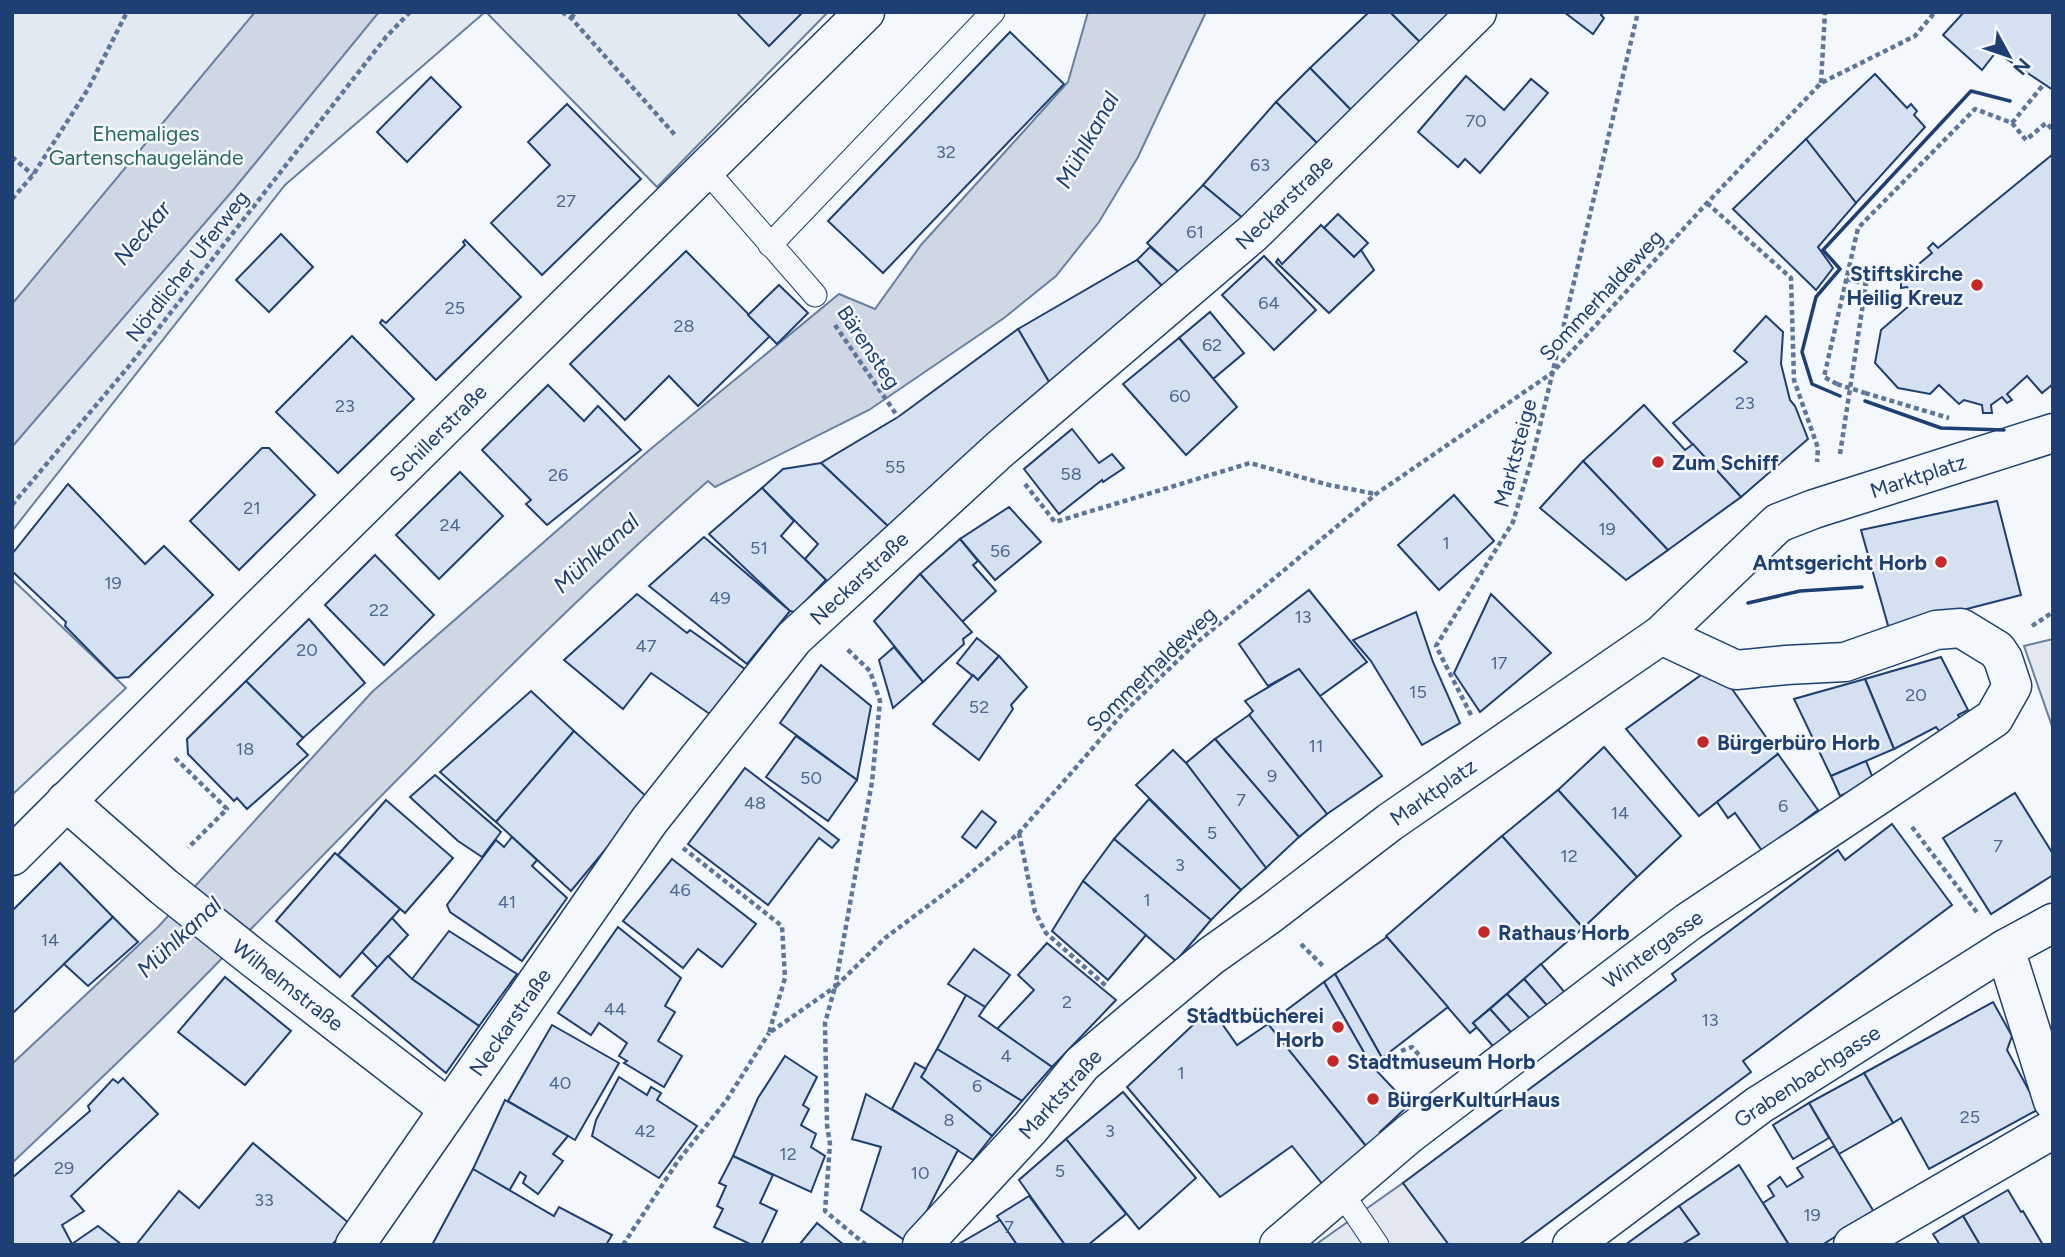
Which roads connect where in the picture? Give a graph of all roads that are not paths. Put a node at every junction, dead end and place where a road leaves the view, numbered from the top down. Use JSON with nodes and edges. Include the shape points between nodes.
{"nodes":[{"id":1,"x":865,"y":12,"type":"edge"},
{"id":2,"x":993,"y":12,"type":"edge"},
{"id":3,"x":1477,"y":12,"type":"edge"},
{"id":4,"x":706,"y":170,"type":"junction"},
{"id":5,"x":770,"y":245,"type":"junction"},
{"id":6,"x":815,"y":295,"type":"road end"},
{"id":7,"x":2053,"y":433,"type":"edge"},
{"id":8,"x":1661,"y":635,"type":"junction"},
{"id":9,"x":66,"y":801,"type":"junction"},
{"id":10,"x":12,"y":856,"type":"edge"},
{"id":11,"x":2053,"y":923,"type":"edge"},
{"id":12,"x":2005,"y":949,"type":"junction"},
{"id":13,"x":1211,"y":956,"type":"joint"},
{"id":14,"x":2053,"y":1101,"type":"edge"},
{"id":15,"x":449,"y":1109,"type":"junction"},
{"id":16,"x":2053,"y":1129,"type":"edge"},
{"id":17,"x":1341,"y":1192,"type":"junction"},
{"id":18,"x":355,"y":1245,"type":"edge"},
{"id":19,"x":922,"y":1245,"type":"edge"},
{"id":20,"x":1279,"y":1245,"type":"edge"},
{"id":21,"x":1377,"y":1245,"type":"edge"},
{"id":22,"x":1572,"y":1245,"type":"edge"},
{"id":23,"x":1853,"y":1245,"type":"edge"}],
"edges":[{"from":1,"to":4,"type":"street","name":"Schillerstraße"},
{"from":2,"to":5,"type":"lane"},
{"from":3,"to":15,"type":"street","name":"Neckarstraße","via":[[1254,233],[999,450],[794,638],[649,821]]},
{"from":4,"to":5,"type":"lane"},
{"from":4,"to":9,"type":"street","name":"Schillerstraße"},
{"from":5,"to":6,"type":"lane"},
{"from":7,"to":8,"type":"street","name":"Marktplatz","via":[[1779,523]]},
{"from":8,"to":13,"type":"street","name":"Marktplatz","via":[[1390,822]]},
{"from":8,"to":17,"type":"street","name":"Wintergasse","via":[[1736,670],[1845,662],[1936,630],[1961,628],[1997,650],[2012,686],[1993,718],[1688,922],[1409,1134]]},
{"from":9,"to":10,"type":"street","name":"Schillerstraße"},
{"from":9,"to":15,"type":"street","name":"Wilhelmstraße","via":[[160,884]]},
{"from":11,"to":12,"type":"street","name":"Grabenbachgasse"},
{"from":12,"to":14,"type":"street"},
{"from":12,"to":22,"type":"street","name":"Grabenbachgasse","via":[[1759,1105]]},
{"from":13,"to":19,"type":"street","name":"Marktstraße","via":[[1082,1064],[1031,1127]]},
{"from":15,"to":18,"type":"street","name":"Neckarstraße"},
{"from":16,"to":23,"type":"street"},
{"from":17,"to":20,"type":"street","name":"Wintergasse"},
{"from":17,"to":21,"type":"lane"}]}
